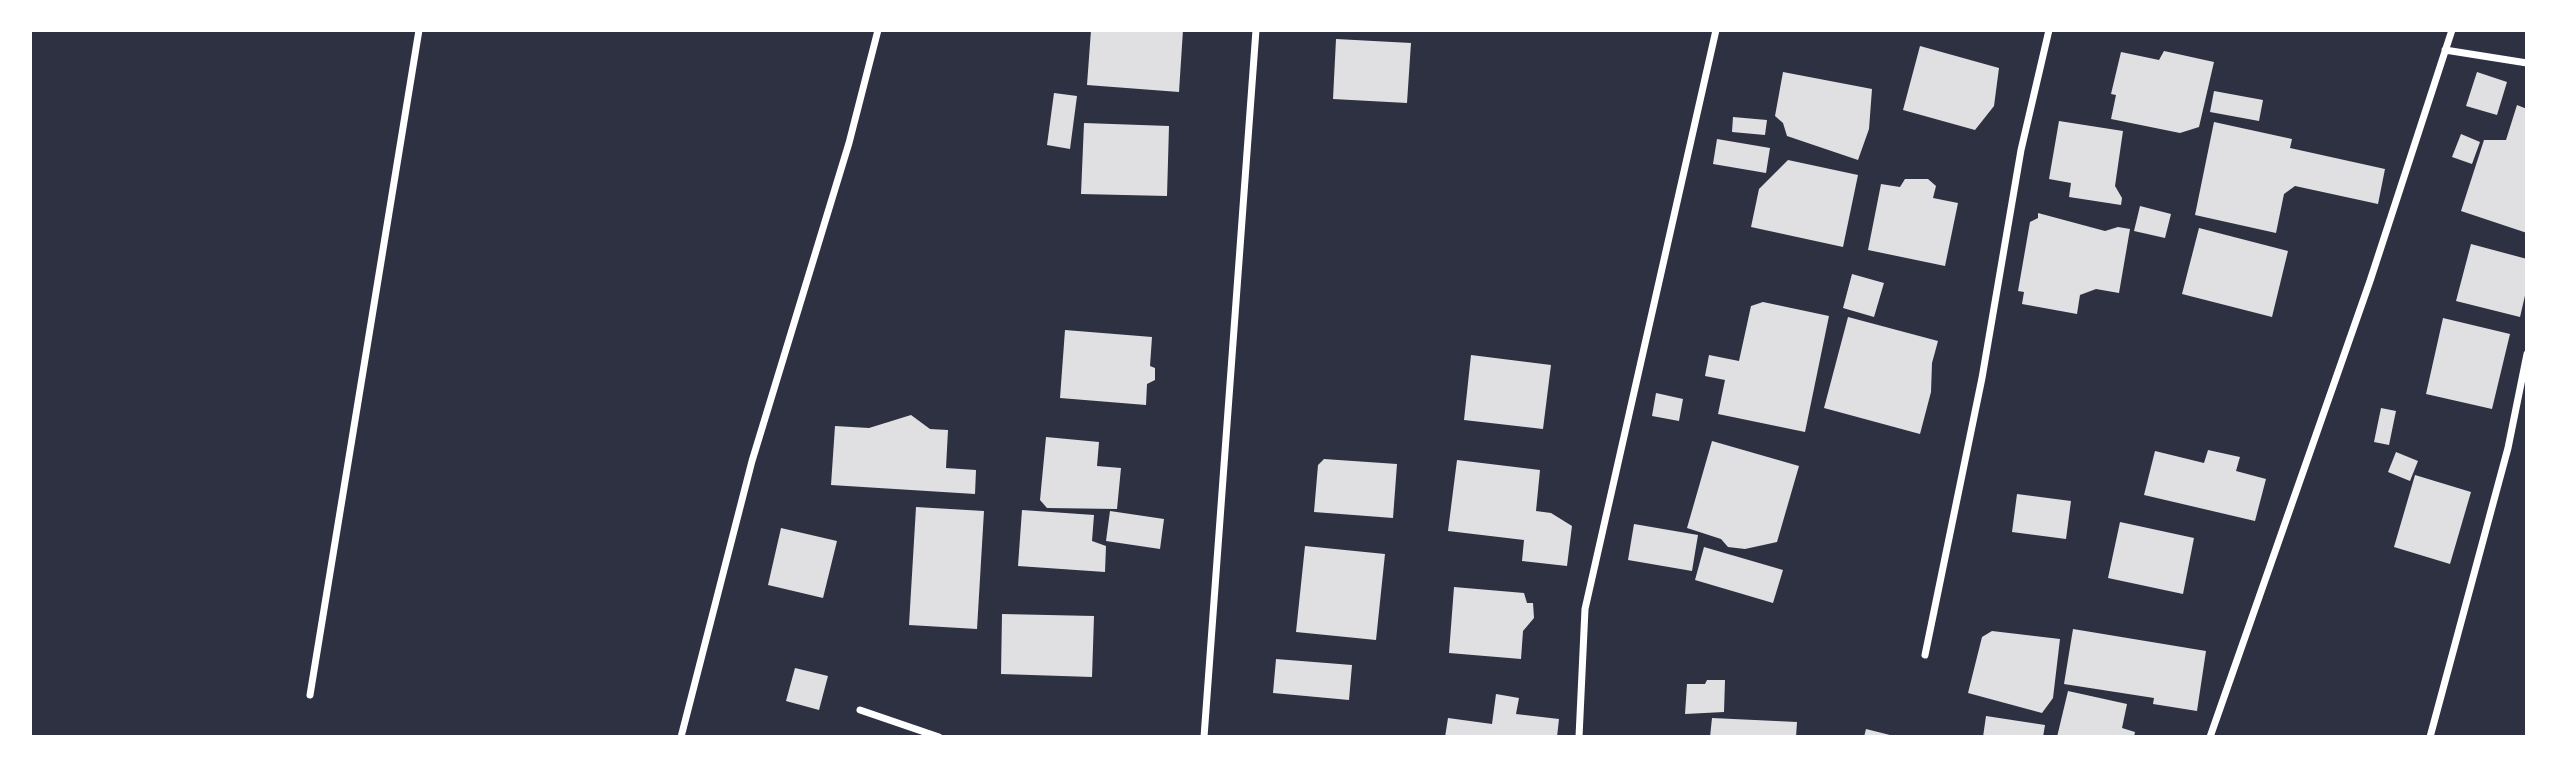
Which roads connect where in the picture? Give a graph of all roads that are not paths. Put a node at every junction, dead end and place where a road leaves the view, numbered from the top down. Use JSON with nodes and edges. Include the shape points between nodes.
{"nodes":[{"id":1,"x":419,"y":30,"type":"edge"},
{"id":2,"x":878,"y":30,"type":"edge"},
{"id":3,"x":1256,"y":30,"type":"edge"},
{"id":4,"x":1716,"y":30,"type":"edge"},
{"id":5,"x":2049,"y":30,"type":"edge"},
{"id":6,"x":2452,"y":30,"type":"edge"},
{"id":7,"x":2445,"y":50,"type":"junction"},
{"id":8,"x":2527,"y":63,"type":"edge"},
{"id":9,"x":2527,"y":354,"type":"edge"},
{"id":10,"x":1925,"y":655,"type":"dead end"},
{"id":11,"x":310,"y":695,"type":"dead end"},
{"id":12,"x":860,"y":710,"type":"dead end"},
{"id":13,"x":681,"y":737,"type":"edge"},
{"id":14,"x":939,"y":737,"type":"edge"},
{"id":15,"x":1205,"y":737,"type":"edge"},
{"id":16,"x":1579,"y":737,"type":"edge"},
{"id":17,"x":2210,"y":737,"type":"edge"},
{"id":18,"x":2430,"y":737,"type":"edge"}],
"edges":[{"from":1,"to":11,"type":"street"},
{"from":2,"to":13,"type":"street","via":[[849,143],[752,461]]},
{"from":3,"to":15,"type":"street"},
{"from":4,"to":16,"type":"street","via":[[1585,609]]},
{"from":5,"to":10,"type":"street","via":[[2021,150],[1982,379]]},
{"from":6,"to":7,"type":"street"},
{"from":7,"to":8,"type":"street"},
{"from":7,"to":17,"type":"street","via":[[2370,281]]},
{"from":9,"to":18,"type":"street","via":[[2508,448]]},
{"from":12,"to":14,"type":"street"}]}
